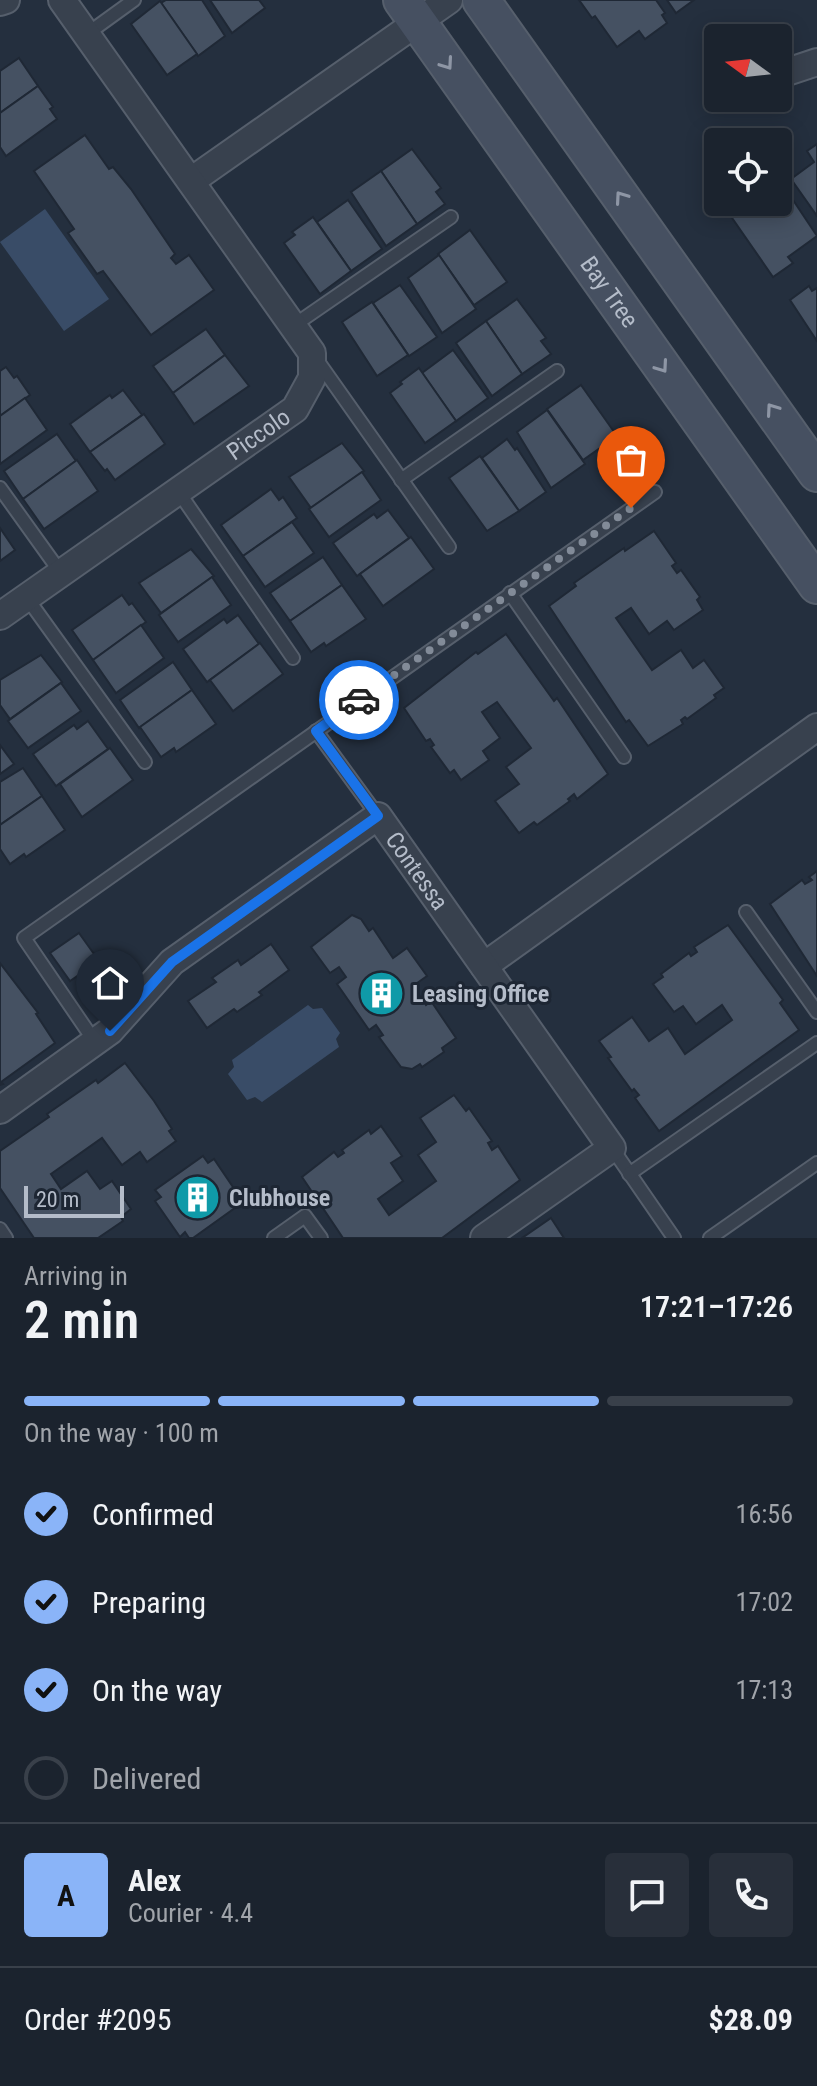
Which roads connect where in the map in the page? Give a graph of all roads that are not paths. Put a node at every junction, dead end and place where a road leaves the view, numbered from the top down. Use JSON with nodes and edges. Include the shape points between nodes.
{"nodes":[{"id":1,"x":6,"y":0,"type":"edge"},
{"id":2,"x":63,"y":0,"type":"edge"},
{"id":3,"x":134,"y":0,"type":"edge"},
{"id":4,"x":449,"y":0,"type":"edge"},
{"id":5,"x":481,"y":0,"type":"edge"},
{"id":6,"x":0,"y":2,"type":"edge"},
{"id":7,"x":409,"y":11,"type":"edge"},
{"id":8,"x":87,"y":34,"type":"junction"},
{"id":9,"x":817,"y":62,"type":"edge"},
{"id":10,"x":792,"y":70,"type":"edge"},
{"id":11,"x":191,"y":181,"type":"junction"},
{"id":12,"x":451,"y":217,"type":"dead end"},
{"id":13,"x":293,"y":326,"type":"junction"},
{"id":14,"x":312,"y":353,"type":"junction"},
{"id":15,"x":557,"y":371,"type":"dead end"},
{"id":16,"x":817,"y":473,"type":"edge"},
{"id":17,"x":401,"y":480,"type":"junction"},
{"id":18,"x":0,"y":488,"type":"edge"},
{"id":19,"x":178,"y":491,"type":"junction"},
{"id":20,"x":655,"y":492,"type":"dead end"},
{"id":21,"x":449,"y":547,"type":"dead end"},
{"id":22,"x":61,"y":573,"type":"junction"},
{"id":23,"x":817,"y":585,"type":"edge"},
{"id":24,"x":510,"y":593,"type":"junction"},
{"id":25,"x":27,"y":598,"type":"junction"},
{"id":26,"x":0,"y":616,"type":"edge"},
{"id":27,"x":293,"y":658,"type":"dead end"},
{"id":28,"x":817,"y":727,"type":"edge"},
{"id":29,"x":316,"y":731,"type":"junction"},
{"id":30,"x":624,"y":757,"type":"dead end"},
{"id":31,"x":145,"y":762,"type":"dead end"},
{"id":32,"x":378,"y":816,"type":"junction"},
{"id":33,"x":746,"y":912,"type":"dead end"},
{"id":34,"x":484,"y":966,"type":"junction"},
{"id":35,"x":817,"y":1012,"type":"edge"},
{"id":36,"x":95,"y":1042,"type":"junction"},
{"id":37,"x":817,"y":1043,"type":"edge"},
{"id":38,"x":0,"y":1110,"type":"edge"},
{"id":39,"x":612,"y":1148,"type":"junction"},
{"id":40,"x":817,"y":1163,"type":"edge"},
{"id":41,"x":629,"y":1174,"type":"junction"},
{"id":42,"x":0,"y":1229,"type":"edge"},
{"id":43,"x":6,"y":1238,"type":"edge"},
{"id":44,"x":274,"y":1238,"type":"edge"},
{"id":45,"x":321,"y":1238,"type":"edge"},
{"id":46,"x":484,"y":1238,"type":"edge"},
{"id":47,"x":674,"y":1238,"type":"edge"},
{"id":48,"x":710,"y":1238,"type":"edge"}],
"edges":[{"from":1,"to":6,"type":"street"},
{"from":2,"to":8,"type":"street"},
{"from":3,"to":8,"type":"lane"},
{"from":4,"to":7,"type":"street"},
{"from":16,"to":5,"type":"street","one_way":true},
{"from":7,"to":11,"type":"street"},
{"from":7,"to":23,"type":"street","name":"Bay Tree","one_way":true},
{"from":8,"to":11,"type":"street"},
{"from":9,"to":10,"type":"street"},
{"from":11,"to":13,"type":"street"},
{"from":12,"to":13,"type":"lane"},
{"from":13,"to":14,"type":"street"},
{"from":14,"to":17,"type":"lane"},
{"from":14,"to":19,"type":"street","name":"Piccolo","via":[[312,378],[295,409]]},
{"from":15,"to":17,"type":"lane"},
{"from":17,"to":21,"type":"lane"},
{"from":18,"to":22,"type":"lane"},
{"from":19,"to":22,"type":"street","name":"Piccolo"},
{"from":19,"to":27,"type":"lane"},
{"from":20,"to":24,"type":"lane"},
{"from":22,"to":25,"type":"street","name":"Piccolo"},
{"from":24,"to":29,"type":"lane"},
{"from":24,"to":30,"type":"lane"},
{"from":25,"to":26,"type":"street","name":"Piccolo"},
{"from":25,"to":31,"type":"lane"},
{"from":28,"to":34,"type":"street"},
{"from":29,"to":32,"type":"lane"},
{"from":29,"to":36,"type":"lane","via":[[24,938]]},
{"from":32,"to":34,"type":"street","name":"Contessa"},
{"from":32,"to":36,"type":"street","name":"Contessa","via":[[172,962]]},
{"from":33,"to":35,"type":"lane"},
{"from":34,"to":39,"type":"street","name":"Contessa"},
{"from":36,"to":38,"type":"street","name":"Contessa"},
{"from":37,"to":41,"type":"lane"},
{"from":39,"to":41,"type":"lane"},
{"from":39,"to":46,"type":"street"},
{"from":40,"to":48,"type":"lane"},
{"from":41,"to":47,"type":"lane"},
{"from":42,"to":43,"type":"lane"},
{"from":44,"to":45,"type":"lane","via":[[305,1216]]}]}
